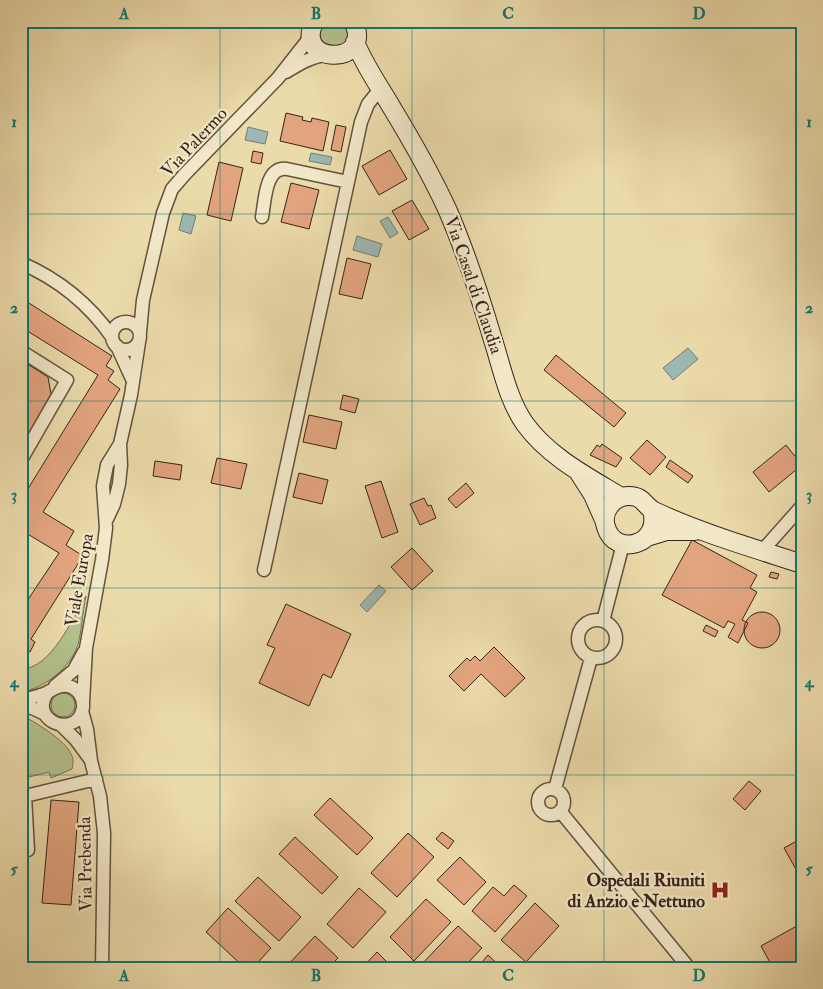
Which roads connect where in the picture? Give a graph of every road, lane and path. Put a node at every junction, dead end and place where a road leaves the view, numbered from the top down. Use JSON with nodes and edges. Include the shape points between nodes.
{"nodes":[{"id":1,"x":312,"y":26,"type":"edge"},
{"id":2,"x":357,"y":30,"type":"edge"},
{"id":3,"x":335,"y":55,"type":"junction"},
{"id":4,"x":278,"y":78,"type":"junction"},
{"id":5,"x":381,"y":88,"type":"junction"},
{"id":6,"x":348,"y":182,"type":"junction"},
{"id":7,"x":262,"y":217,"type":"dead end"},
{"id":8,"x":21,"y":263,"type":"edge"},
{"id":9,"x":143,"y":300,"type":"junction"},
{"id":10,"x":100,"y":319,"type":"junction"},
{"id":11,"x":121,"y":323,"type":"junction"},
{"id":12,"x":139,"y":337,"type":"junction"},
{"id":13,"x":114,"y":342,"type":"junction"},
{"id":14,"x":21,"y":351,"type":"edge"},
{"id":15,"x":132,"y":380,"type":"junction"},
{"id":16,"x":21,"y":460,"type":"edge"},
{"id":17,"x":578,"y":471,"type":"junction"},
{"id":18,"x":621,"y":497,"type":"junction"},
{"id":19,"x":802,"y":506,"type":"edge"},
{"id":20,"x":652,"y":510,"type":"junction"},
{"id":21,"x":605,"y":522,"type":"junction"},
{"id":22,"x":706,"y":531,"type":"junction"},
{"id":23,"x":647,"y":538,"type":"junction"},
{"id":24,"x":623,"y":544,"type":"junction"},
{"id":25,"x":762,"y":551,"type":"junction"},
{"id":26,"x":802,"y":564,"type":"edge"},
{"id":27,"x":264,"y":570,"type":"dead end"},
{"id":28,"x":603,"y":621,"type":"junction"},
{"id":29,"x":86,"y":648,"type":"junction"},
{"id":30,"x":591,"y":658,"type":"junction"},
{"id":31,"x":51,"y":690,"type":"junction"},
{"id":32,"x":21,"y":700,"type":"edge"},
{"id":33,"x":21,"y":706,"type":"edge"},
{"id":34,"x":82,"y":706,"type":"junction"},
{"id":35,"x":45,"y":714,"type":"junction"},
{"id":36,"x":61,"y":725,"type":"junction"},
{"id":37,"x":91,"y":761,"type":"junction"},
{"id":38,"x":96,"y":780,"type":"junction"},
{"id":39,"x":555,"y":789,"type":"junction"},
{"id":40,"x":23,"y":796,"type":"edge"},
{"id":41,"x":560,"y":811,"type":"junction"},
{"id":42,"x":28,"y":850,"type":"dead end"},
{"id":43,"x":102,"y":968,"type":"edge"},
{"id":44,"x":689,"y":968,"type":"edge"}],
"edges":[{"from":1,"to":3,"type":"street","name":"Via Casal di Claudia","via":[[316,48]]},
{"from":1,"to":4,"type":"street","name":"Via Palermo"},
{"from":2,"to":3,"type":"street","via":[[352,48]]},
{"from":2,"to":5,"type":"street","name":"Via Casal di Claudia","via":[[364,63]]},
{"from":3,"to":4,"type":"street","name":"Via Palermo","via":[[303,62]]},
{"from":3,"to":5,"type":"street","name":"Via Casal di Claudia"},
{"from":4,"to":9,"type":"street","name":"Via Palermo","via":[[172,189],[163,213]]},
{"from":5,"to":6,"type":"street","via":[[364,114]]},
{"from":5,"to":17,"type":"street","name":"Via Casal di Claudia","via":[[451,218],[516,409],[541,441]]},
{"from":6,"to":7,"type":"street","via":[[279,169],[270,177]]},
{"from":6,"to":27,"type":"street"},
{"from":8,"to":10,"type":"street","via":[[65,288]]},
{"from":9,"to":11,"type":"street","name":"Via Palermo"},
{"from":9,"to":12,"type":"street","name":"Via Palermo"},
{"from":10,"to":11,"type":"street"},
{"from":10,"to":13,"type":"street"},
{"from":11,"to":12,"type":"street","via":[[132,323]]},
{"from":11,"to":13,"type":"street","via":[[114,330]]},
{"from":12,"to":13,"type":"street","via":[[133,348],[124,350]]},
{"from":12,"to":15,"type":"street","name":"Viale Europa"},
{"from":13,"to":15,"type":"street"},
{"from":14,"to":16,"type":"street","via":[[67,380]]},
{"from":15,"to":29,"type":"street","name":"Viale Europa","via":[[120,444],[119,484],[107,519]]},
{"from":17,"to":18,"type":"street","name":"Via Casal di Claudia"},
{"from":17,"to":21,"type":"street","name":"Via Casal di Claudia"},
{"from":18,"to":20,"type":"street","name":"Via Casal di Claudia","via":[[642,499]]},
{"from":18,"to":21,"type":"street","via":[[609,506]]},
{"from":19,"to":25,"type":"street"},
{"from":20,"to":22,"type":"street","name":"Via Casal di Claudia"},
{"from":20,"to":23,"type":"street","via":[[654,524]]},
{"from":21,"to":24,"type":"street","name":"Via Casal di Claudia","via":[[610,536]]},
{"from":22,"to":23,"type":"street","name":"Via Casal di Claudia","via":[[673,530]]},
{"from":22,"to":25,"type":"street","name":"Via Casal di Claudia"},
{"from":23,"to":24,"type":"street","name":"Via Casal di Claudia","via":[[636,544]]},
{"from":24,"to":28,"type":"street"},
{"from":25,"to":26,"type":"street","name":"Via Casal di Claudia"},
{"from":28,"to":30,"type":"street","via":[[616,633],[616,645],[603,658]]},
{"from":28,"to":30,"type":"street","via":[[586,623],[578,633],[578,645]]},
{"from":29,"to":31,"type":"street","name":"Viale Europa","via":[[74,670]]},
{"from":29,"to":34,"type":"street","name":"Viale Europa"},
{"from":30,"to":39,"type":"street"},
{"from":31,"to":32,"type":"street","name":"Viale Europa"},
{"from":31,"to":34,"type":"street","name":"Viale Europa","via":[[59,686],[72,687],[77,691]]},
{"from":31,"to":35,"type":"street","via":[[43,702]]},
{"from":33,"to":35,"type":"street"},
{"from":34,"to":36,"type":"street","via":[[74,722]]},
{"from":34,"to":37,"type":"street","name":"Via Prebenda"},
{"from":35,"to":36,"type":"street"},
{"from":36,"to":37,"type":"street","name":"Via Prebenda"},
{"from":37,"to":38,"type":"street","name":"Via Prebenda"},
{"from":38,"to":40,"type":"street"},
{"from":38,"to":43,"type":"street","name":"Via Prebenda","via":[[104,834]]},
{"from":39,"to":41,"type":"street","via":[[564,799]]},
{"from":39,"to":41,"type":"street","via":[[542,792],[538,808],[544,814],[553,815]]},
{"from":40,"to":42,"type":"street"},
{"from":41,"to":44,"type":"street"}]}
